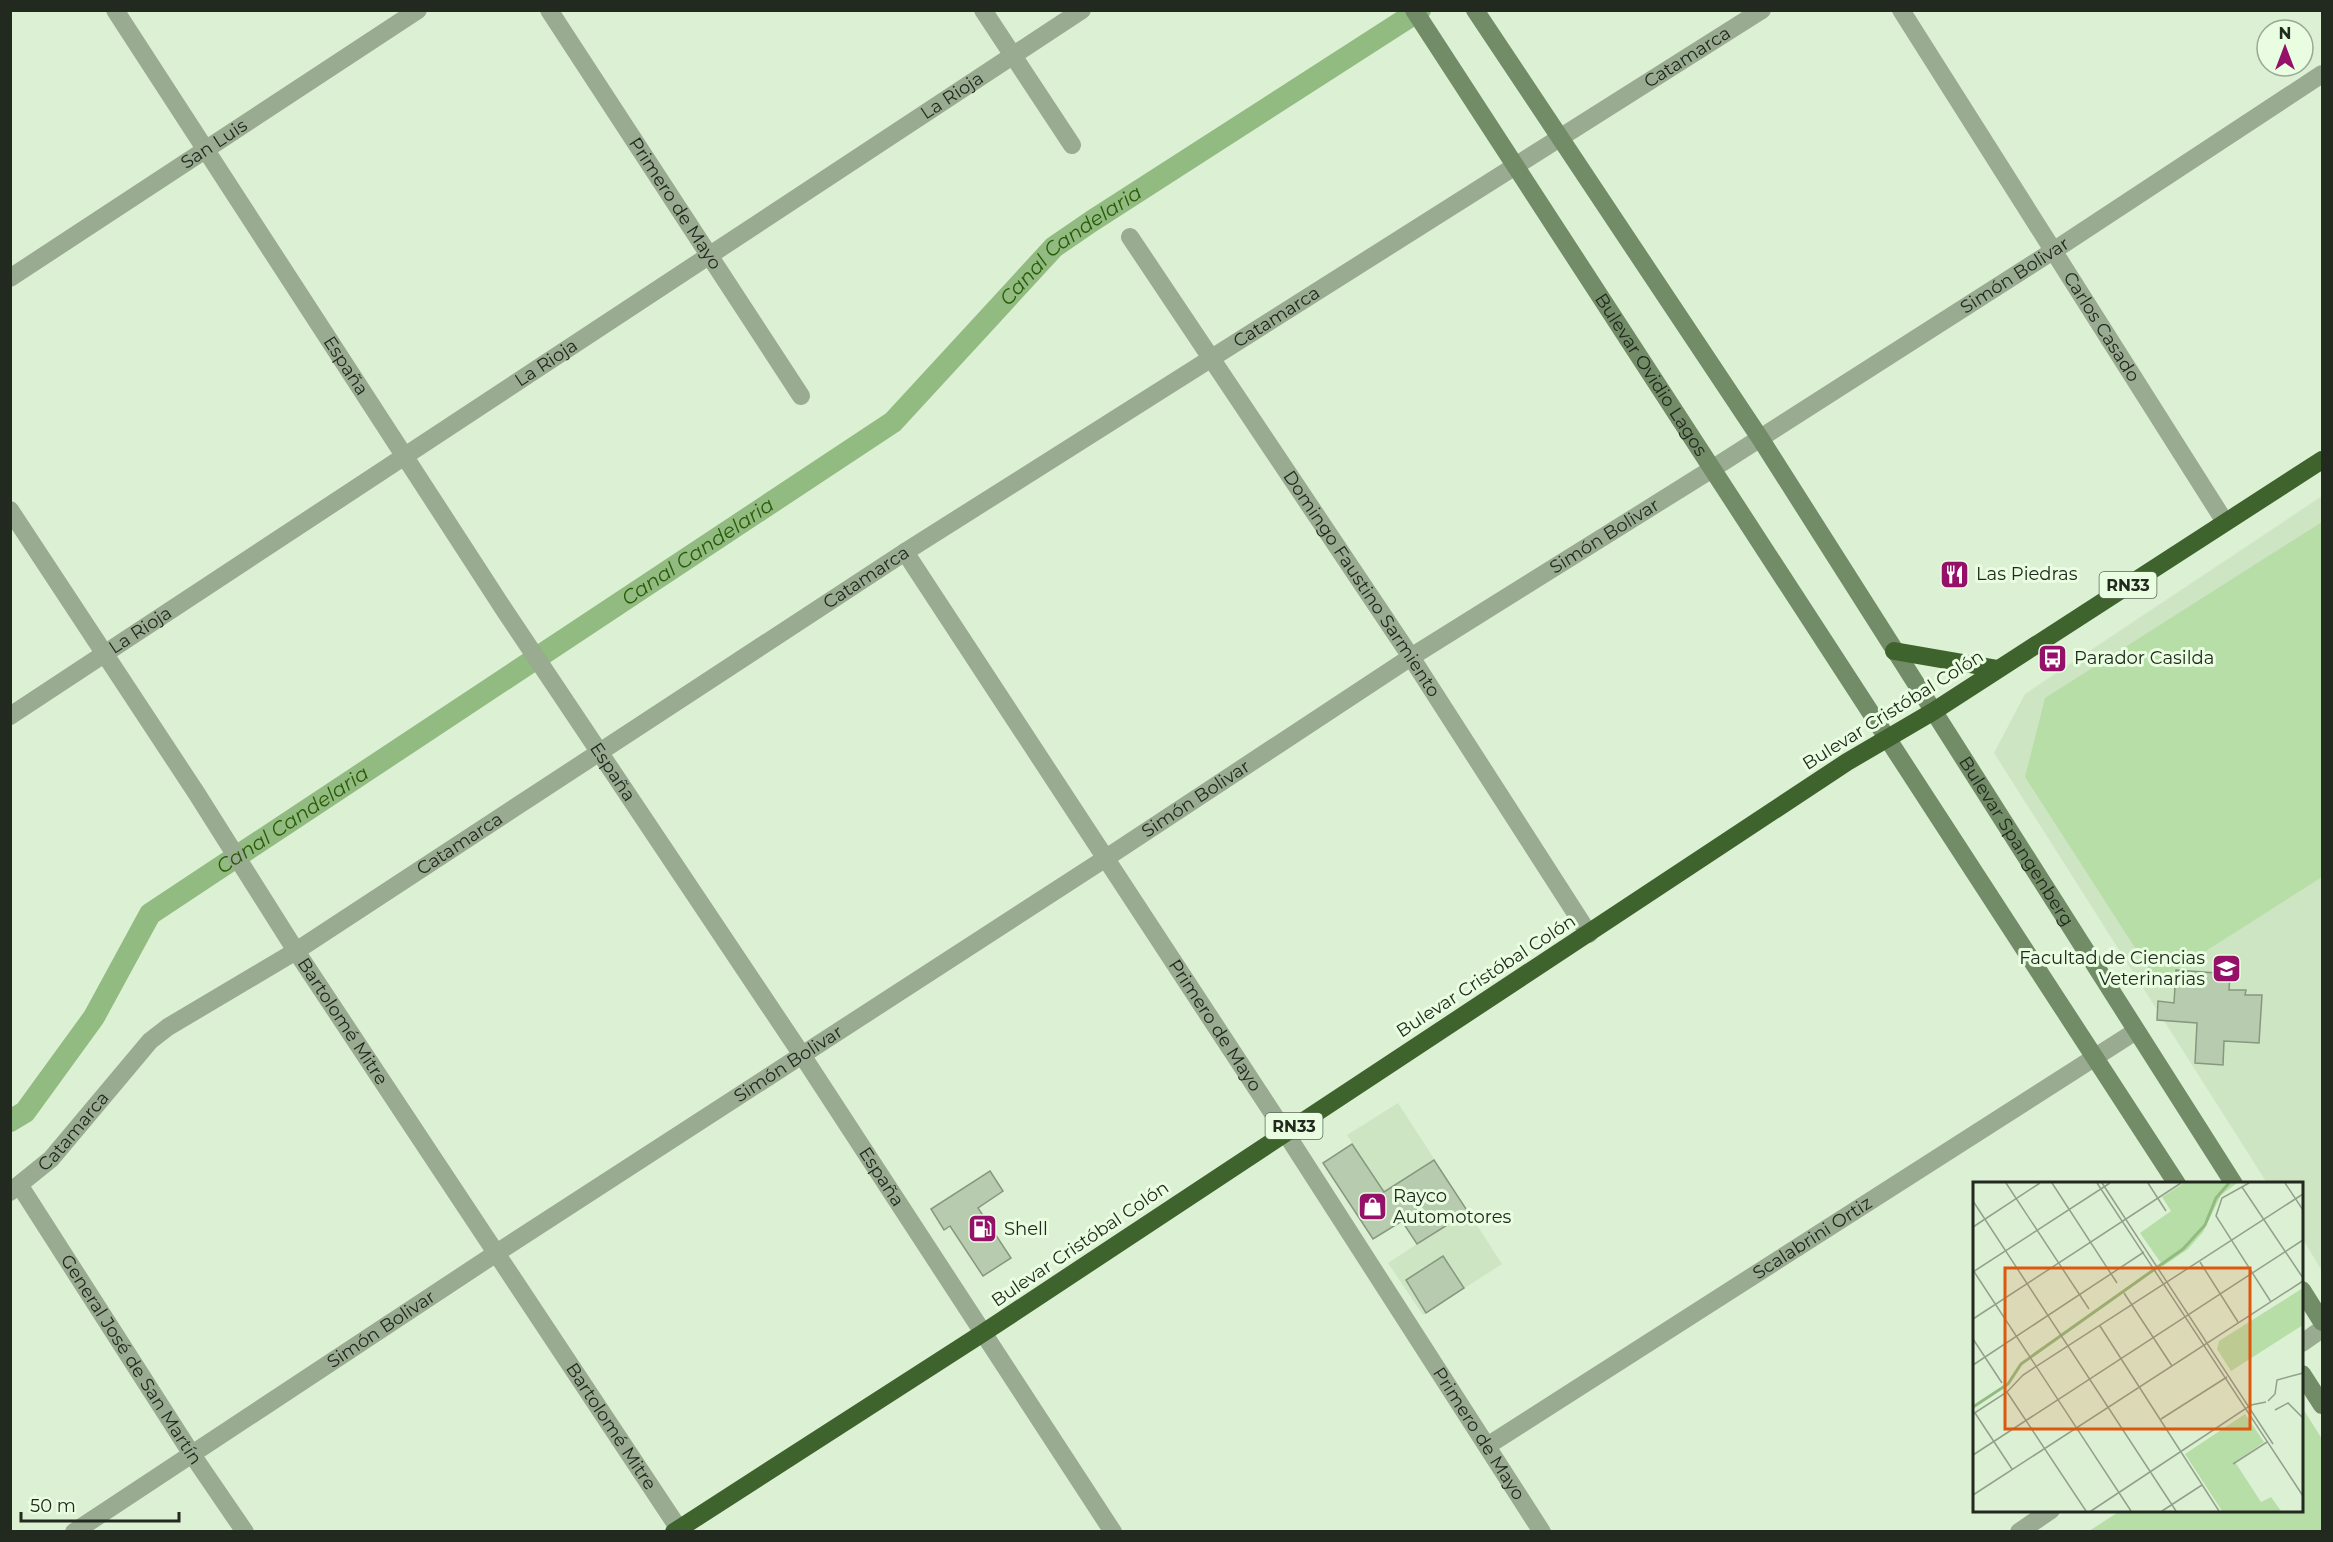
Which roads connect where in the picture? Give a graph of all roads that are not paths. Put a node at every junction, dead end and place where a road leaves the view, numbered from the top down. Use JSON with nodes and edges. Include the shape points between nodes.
{"nodes":[{"id":1,"x":115,"y":10,"type":"edge"},
{"id":2,"x":418,"y":10,"type":"edge"},
{"id":3,"x":549,"y":10,"type":"edge"},
{"id":4,"x":983,"y":10,"type":"edge"},
{"id":5,"x":1082,"y":10,"type":"edge"},
{"id":6,"x":1414,"y":10,"type":"edge"},
{"id":7,"x":1762,"y":10,"type":"edge"},
{"id":8,"x":1900,"y":10,"type":"edge"},
{"id":9,"x":1478,"y":15,"type":"edge"},
{"id":10,"x":1013,"y":56,"type":"junction"},
{"id":11,"x":2322,"y":74,"type":"edge"},
{"id":12,"x":1561,"y":139,"type":"junction"},
{"id":13,"x":1071,"y":146,"type":"dead end"},
{"id":14,"x":206,"y":150,"type":"junction"},
{"id":15,"x":1515,"y":166,"type":"junction"},
{"id":16,"x":1130,"y":237,"type":"dead end"},
{"id":17,"x":2053,"y":251,"type":"junction"},
{"id":18,"x":709,"y":256,"type":"junction"},
{"id":19,"x":10,"y":278,"type":"edge"},
{"id":20,"x":1213,"y":358,"type":"junction"},
{"id":21,"x":801,"y":396,"type":"dead end"},
{"id":22,"x":1760,"y":438,"type":"junction"},
{"id":23,"x":406,"y":456,"type":"junction"},
{"id":24,"x":2322,"y":460,"type":"edge"},
{"id":25,"x":1712,"y":469,"type":"junction"},
{"id":26,"x":10,"y":510,"type":"edge"},
{"id":27,"x":2225,"y":522,"type":"junction"},
{"id":28,"x":905,"y":552,"type":"junction"},
{"id":29,"x":1894,"y":651,"type":"junction"},
{"id":30,"x":105,"y":654,"type":"junction"},
{"id":31,"x":1411,"y":657,"type":"junction"},
{"id":32,"x":1998,"y":669,"type":"junction"},
{"id":33,"x":1934,"y":711,"type":"junction"},
{"id":34,"x":10,"y":716,"type":"edge"},
{"id":35,"x":1889,"y":739,"type":"junction"},
{"id":36,"x":600,"y":751,"type":"junction"},
{"id":37,"x":1106,"y":858,"type":"junction"},
{"id":38,"x":1588,"y":934,"type":"junction"},
{"id":39,"x":296,"y":951,"type":"junction"},
{"id":40,"x":2136,"y":1031,"type":"junction"},
{"id":41,"x":802,"y":1055,"type":"junction"},
{"id":42,"x":2095,"y":1058,"type":"junction"},
{"id":43,"x":1285,"y":1132,"type":"junction"},
{"id":44,"x":2176,"y":1182,"type":"edge"},
{"id":45,"x":2233,"y":1182,"type":"edge"},
{"id":46,"x":15,"y":1189,"type":"edge"},
{"id":47,"x":498,"y":1252,"type":"junction"},
{"id":48,"x":2303,"y":1293,"type":"edge"},
{"id":49,"x":2322,"y":1322,"type":"edge"},
{"id":50,"x":2322,"y":1329,"type":"edge"},
{"id":51,"x":983,"y":1333,"type":"junction"},
{"id":52,"x":2303,"y":1342,"type":"edge"},
{"id":53,"x":2303,"y":1377,"type":"edge"},
{"id":54,"x":2322,"y":1405,"type":"edge"},
{"id":55,"x":1487,"y":1446,"type":"junction"},
{"id":56,"x":190,"y":1453,"type":"junction"},
{"id":57,"x":2048,"y":1512,"type":"edge"},
{"id":58,"x":678,"y":1530,"type":"edge"},
{"id":59,"x":74,"y":1532,"type":"edge"},
{"id":60,"x":245,"y":1532,"type":"edge"},
{"id":61,"x":1113,"y":1532,"type":"edge"},
{"id":62,"x":1542,"y":1532,"type":"edge"},
{"id":63,"x":2019,"y":1532,"type":"edge"}],
"edges":[{"from":1,"to":14,"type":"street","name":"España"},
{"from":2,"to":14,"type":"street","name":"San Luis"},
{"from":3,"to":18,"type":"street","name":"Primero de Mayo"},
{"from":4,"to":10,"type":"street"},
{"from":5,"to":10,"type":"street","name":"La Rioja"},
{"from":6,"to":15,"type":"main road","name":"Bulevar Ovidio Lagos"},
{"from":7,"to":12,"type":"street","name":"Catamarca"},
{"from":8,"to":17,"type":"street","name":"Carlos Casado"},
{"from":9,"to":12,"type":"main road"},
{"from":10,"to":13,"type":"street"},
{"from":10,"to":18,"type":"street","name":"La Rioja"},
{"from":11,"to":17,"type":"street","name":"Simón Bolivar"},
{"from":12,"to":15,"type":"street","name":"Catamarca"},
{"from":12,"to":22,"type":"main road"},
{"from":14,"to":19,"type":"street","name":"San Luis"},
{"from":14,"to":23,"type":"street","name":"España"},
{"from":15,"to":20,"type":"street","name":"Catamarca"},
{"from":15,"to":25,"type":"main road","name":"Bulevar Ovidio Lagos"},
{"from":16,"to":20,"type":"street","name":"Domingo Faustino Sarmiento"},
{"from":17,"to":22,"type":"street","name":"Simón Bolivar"},
{"from":17,"to":27,"type":"street","name":"Carlos Casado"},
{"from":18,"to":21,"type":"street","name":"Primero de Mayo"},
{"from":18,"to":23,"type":"street","name":"La Rioja"},
{"from":20,"to":28,"type":"street","name":"Catamarca"},
{"from":20,"to":31,"type":"street","name":"Domingo Faustino Sarmiento"},
{"from":22,"to":25,"type":"street","name":"Simón Bolivar"},
{"from":22,"to":29,"type":"main road"},
{"from":23,"to":30,"type":"street","name":"La Rioja"},
{"from":23,"to":36,"type":"street","name":"España"},
{"from":24,"to":27,"type":"highway","name":"Bulevar Cristóbal Colón","number":"RN33"},
{"from":25,"to":31,"type":"street","name":"Simón Bolivar"},
{"from":25,"to":35,"type":"main road","name":"Bulevar Ovidio Lagos"},
{"from":26,"to":30,"type":"street","name":"Bartolomé Mitre"},
{"from":27,"to":32,"type":"highway","name":"Bulevar Cristóbal Colón","number":"RN33"},
{"from":28,"to":36,"type":"street","name":"Catamarca"},
{"from":28,"to":37,"type":"street","name":"Primero de Mayo"},
{"from":29,"to":32,"type":"highway"},
{"from":29,"to":33,"type":"main road"},
{"from":30,"to":34,"type":"street","name":"La Rioja"},
{"from":30,"to":39,"type":"street","name":"Bartolomé Mitre"},
{"from":31,"to":37,"type":"street","name":"Simón Bolivar"},
{"from":31,"to":38,"type":"street","name":"Domingo Faustino Sarmiento"},
{"from":32,"to":33,"type":"highway","name":"Bulevar Cristóbal Colón","number":"RN33"},
{"from":33,"to":35,"type":"highway","name":"Bulevar Cristóbal Colón","number":"RN33"},
{"from":33,"to":40,"type":"main road","name":"Bulevar Spangenberg"},
{"from":35,"to":38,"type":"highway","name":"Bulevar Cristóbal Colón","number":"RN33","via":[[1847,762]]},
{"from":35,"to":42,"type":"main road"},
{"from":36,"to":39,"type":"street","name":"Catamarca"},
{"from":36,"to":41,"type":"street","name":"España"},
{"from":37,"to":41,"type":"street","name":"Simón Bolivar"},
{"from":37,"to":43,"type":"street","name":"Primero de Mayo"},
{"from":38,"to":43,"type":"highway","name":"Bulevar Cristóbal Colón","number":"RN33"},
{"from":39,"to":46,"type":"street","name":"Catamarca","via":[[150,1041],[51,1159]]},
{"from":39,"to":47,"type":"street","name":"Bartolomé Mitre"},
{"from":40,"to":42,"type":"street","name":"Scalabrini Ortiz"},
{"from":40,"to":45,"type":"main road","name":"Bulevar Spangenberg"},
{"from":41,"to":47,"type":"street","name":"Simón Bolivar"},
{"from":41,"to":51,"type":"street","name":"España"},
{"from":42,"to":44,"type":"main road"},
{"from":42,"to":55,"type":"street","name":"Scalabrini Ortiz"},
{"from":43,"to":51,"type":"highway","name":"Bulevar Cristóbal Colón","number":"RN33"},
{"from":43,"to":55,"type":"street","name":"Primero de Mayo"},
{"from":46,"to":56,"type":"street","name":"General José de San Martín"},
{"from":47,"to":56,"type":"street","name":"Simón Bolivar"},
{"from":47,"to":58,"type":"street","name":"Bartolomé Mitre"},
{"from":48,"to":49,"type":"main road"},
{"from":50,"to":52,"type":"street"},
{"from":51,"to":58,"type":"highway","name":"Bulevar Cristóbal Colón","number":"RN33"},
{"from":51,"to":61,"type":"street","name":"España"},
{"from":53,"to":54,"type":"main road"},
{"from":55,"to":62,"type":"street","name":"Primero de Mayo"},
{"from":56,"to":59,"type":"street","name":"Simón Bolivar"},
{"from":56,"to":60,"type":"street","name":"General José de San Martín"},
{"from":57,"to":63,"type":"street"}]}
